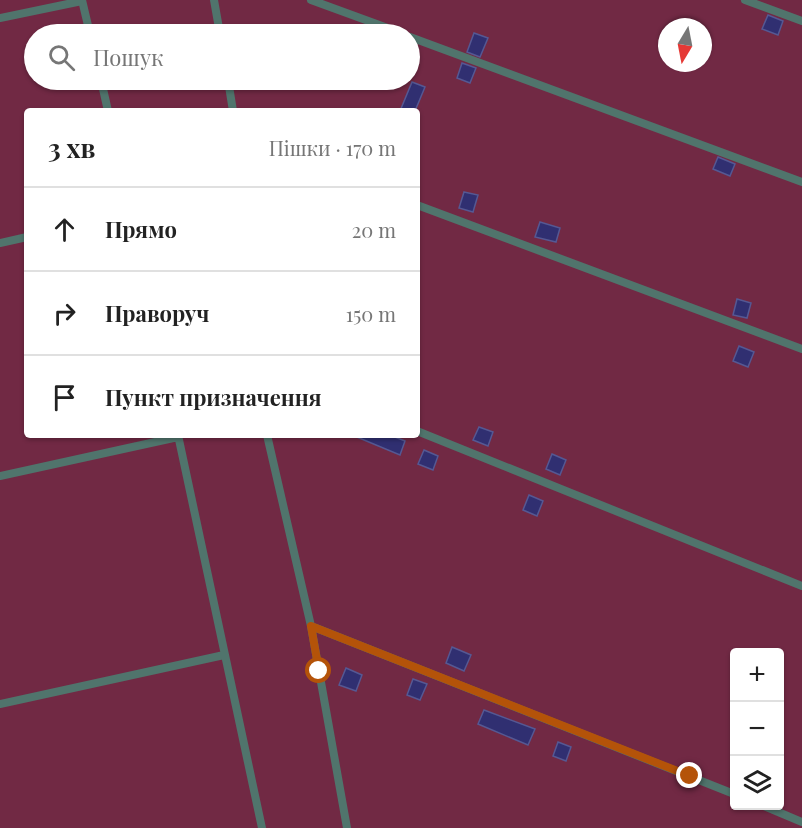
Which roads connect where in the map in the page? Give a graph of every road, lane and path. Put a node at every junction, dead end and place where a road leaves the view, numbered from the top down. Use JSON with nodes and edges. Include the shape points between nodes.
{"nodes":[{"id":1,"x":214,"y":0,"type":"edge"},
{"id":2,"x":311,"y":0,"type":"edge"},
{"id":3,"x":745,"y":0,"type":"edge"},
{"id":4,"x":82,"y":1,"type":"edge"},
{"id":5,"x":0,"y":18,"type":"edge"},
{"id":6,"x":802,"y":21,"type":"edge"},
{"id":7,"x":88,"y":24,"type":"edge"},
{"id":8,"x":218,"y":24,"type":"edge"},
{"id":9,"x":377,"y":24,"type":"edge"},
{"id":10,"x":420,"y":41,"type":"edge"},
{"id":11,"x":103,"y":90,"type":"edge"},
{"id":12,"x":230,"y":90,"type":"edge"},
{"id":13,"x":107,"y":108,"type":"edge"},
{"id":14,"x":233,"y":108,"type":"edge"},
{"id":15,"x":802,"y":182,"type":"edge"},
{"id":16,"x":420,"y":206,"type":"edge"},
{"id":17,"x":24,"y":238,"type":"edge"},
{"id":18,"x":0,"y":243,"type":"edge"},
{"id":19,"x":802,"y":349,"type":"edge"},
{"id":20,"x":420,"y":432,"type":"edge"},
{"id":21,"x":169,"y":438,"type":"edge"},
{"id":22,"x":178,"y":438,"type":"edge"},
{"id":23,"x":268,"y":438,"type":"edge"},
{"id":24,"x":0,"y":476,"type":"edge"},
{"id":25,"x":802,"y":586,"type":"edge"},
{"id":26,"x":311,"y":626,"type":"junction"},
{"id":27,"x":224,"y":655,"type":"junction"},
{"id":28,"x":0,"y":704,"type":"edge"},
{"id":29,"x":730,"y":792,"type":"edge"},
{"id":30,"x":774,"y":810,"type":"edge"},
{"id":31,"x":802,"y":822,"type":"edge"},
{"id":32,"x":262,"y":828,"type":"edge"},
{"id":33,"x":346,"y":828,"type":"edge"}],
"edges":[{"from":1,"to":8,"type":"lane"},
{"from":2,"to":9,"type":"lane"},
{"from":3,"to":6,"type":"lane"},
{"from":4,"to":5,"type":"lane"},
{"from":4,"to":7,"type":"lane"},
{"from":10,"to":15,"type":"lane"},
{"from":11,"to":13,"type":"lane"},
{"from":12,"to":14,"type":"lane"},
{"from":16,"to":19,"type":"lane"},
{"from":17,"to":18,"type":"lane"},
{"from":20,"to":25,"type":"lane"},
{"from":21,"to":24,"type":"lane"},
{"from":22,"to":27,"type":"lane"},
{"from":23,"to":26,"type":"lane"},
{"from":26,"to":29,"type":"lane"},
{"from":26,"to":33,"type":"lane"},
{"from":27,"to":28,"type":"lane"},
{"from":27,"to":32,"type":"lane"},
{"from":30,"to":31,"type":"lane"}]}
